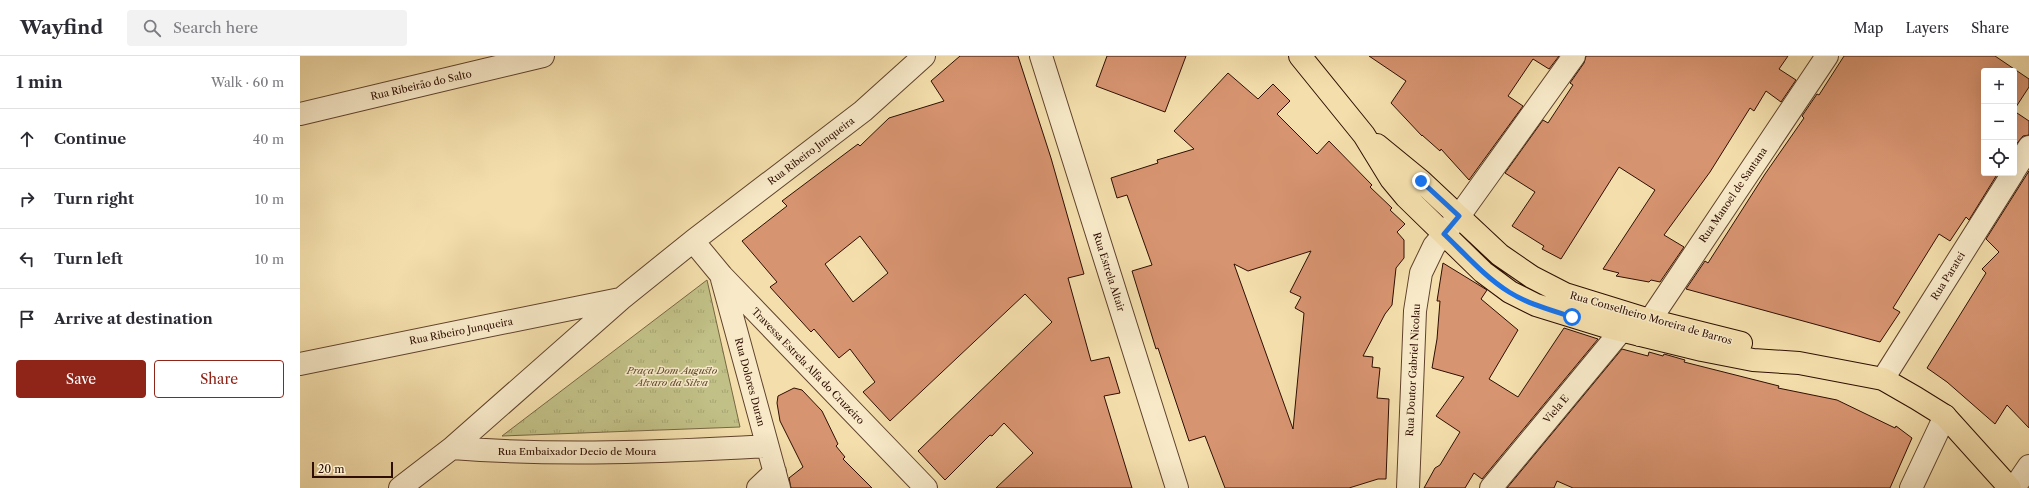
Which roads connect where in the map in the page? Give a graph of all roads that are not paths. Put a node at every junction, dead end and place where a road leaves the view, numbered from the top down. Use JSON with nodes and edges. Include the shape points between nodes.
{"nodes":[{"id":1,"x":543,"y":56,"type":"edge"},
{"id":2,"x":924,"y":56,"type":"edge"},
{"id":3,"x":1041,"y":56,"type":"edge"},
{"id":4,"x":1300,"y":56,"type":"edge"},
{"id":5,"x":1574,"y":56,"type":"edge"},
{"id":6,"x":1827,"y":56,"type":"edge"},
{"id":7,"x":300,"y":114,"type":"edge"},
{"id":8,"x":1364,"y":134,"type":"junction"},
{"id":9,"x":2029,"y":147,"type":"edge"},
{"id":10,"x":2017,"y":166,"type":"edge"},
{"id":11,"x":2010,"y":176,"type":"edge"},
{"id":12,"x":1459,"y":216,"type":"junction"},
{"id":13,"x":1444,"y":234,"type":"junction"},
{"id":14,"x":693,"y":241,"type":"junction"},
{"id":15,"x":722,"y":276,"type":"junction"},
{"id":16,"x":621,"y":299,"type":"junction"},
{"id":17,"x":1637,"y":328,"type":"junction"},
{"id":18,"x":300,"y":364,"type":"edge"},
{"id":19,"x":1883,"y":379,"type":"junction"},
{"id":20,"x":1945,"y":416,"type":"junction"},
{"id":21,"x":768,"y":446,"type":"junction"},
{"id":22,"x":452,"y":448,"type":"junction"},
{"id":23,"x":2029,"y":466,"type":"edge"},
{"id":24,"x":777,"y":480,"type":"edge"},
{"id":25,"x":400,"y":488,"type":"edge"},
{"id":26,"x":758,"y":488,"type":"edge"},
{"id":27,"x":926,"y":488,"type":"edge"},
{"id":28,"x":1177,"y":488,"type":"edge"},
{"id":29,"x":1408,"y":488,"type":"edge"},
{"id":30,"x":1491,"y":488,"type":"edge"},
{"id":31,"x":1911,"y":488,"type":"edge"},
{"id":32,"x":2010,"y":488,"type":"edge"},
{"id":33,"x":2014,"y":488,"type":"edge"}],
"edges":[{"from":1,"to":7,"type":"street","name":"Rua Ribeirão do Salto"},
{"from":2,"to":14,"type":"street","name":"Rua Ribeiro Junqueira","via":[[863,111]]},
{"from":3,"to":28,"type":"street","name":"Rua Estrela Altair"},
{"from":4,"to":8,"type":"main road","name":"Rua Conselheiro Moreira de Barros"},
{"from":5,"to":12,"type":"street","name":"Rua Doutor Gabriel Nicolau"},
{"from":6,"to":17,"type":"street","name":"Rua Manoel de Santana"},
{"from":8,"to":12,"type":"main road","name":"Rua Conselheiro Moreira de Barros"},
{"from":8,"to":13,"type":"main road","name":"Rua Conselheiro Moreira de Barros","via":[[1391,179]]},
{"from":9,"to":10,"type":"street","name":"Rua Paratei"},
{"from":11,"to":19,"type":"street","name":"Rua Paratei"},
{"from":12,"to":13,"type":"street","name":"Rua Doutor Gabriel Nicolau"},
{"from":12,"to":17,"type":"main road","name":"Rua Conselheiro Moreira de Barros","via":[[1500,255],[1532,277]]},
{"from":13,"to":17,"type":"main road","name":"Rua Conselheiro Moreira de Barros","via":[[1483,272],[1510,292],[1536,305]]},
{"from":13,"to":29,"type":"street","name":"Rua Doutor Gabriel Nicolau","via":[[1434,246],[1420,273],[1414,311]]},
{"from":14,"to":15,"type":"street","name":"Travessa Estrela Alfa do Cruzeiro"},
{"from":14,"to":16,"type":"street"},
{"from":15,"to":21,"type":"street","name":"Rua Dolores Duran"},
{"from":15,"to":27,"type":"street","name":"Travessa Estrela Alfa do Cruzeiro"},
{"from":16,"to":18,"type":"street","name":"Rua Ribeiro Junqueira"},
{"from":16,"to":22,"type":"street"},
{"from":17,"to":19,"type":"main road","name":"Rua Conselheiro Moreira de Barros","via":[[1774,352],[1799,363]]},
{"from":17,"to":30,"type":"street","name":"Viela E"},
{"from":19,"to":20,"type":"main road","name":"Rua Conselheiro Moreira de Barros"},
{"from":20,"to":31,"type":"street"},
{"from":20,"to":32,"type":"main road","name":"Rua Conselheiro Moreira de Barros"},
{"from":21,"to":22,"type":"street","name":"Rua Embaixador Decio de Moura","via":[[598,453],[507,452]]},
{"from":21,"to":24,"type":"street","name":"Rua Dolores Duran"},
{"from":22,"to":25,"type":"street"},
{"from":23,"to":33,"type":"street"},
{"from":24,"to":26,"type":"street"}]}
